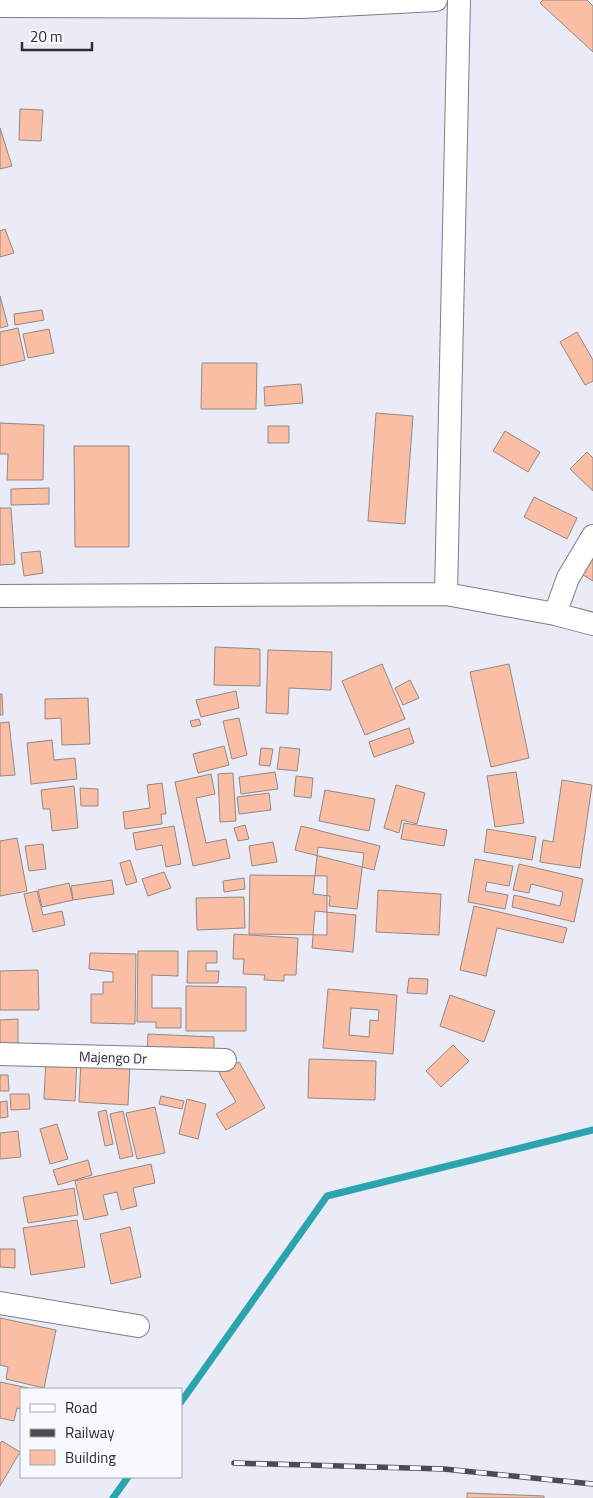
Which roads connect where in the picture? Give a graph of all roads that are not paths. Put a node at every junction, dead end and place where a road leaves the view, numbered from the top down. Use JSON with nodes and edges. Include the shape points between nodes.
{"nodes":[{"id":1,"x":436,"y":0,"type":"edge"},
{"id":2,"x":458,"y":0,"type":"edge"},
{"id":3,"x":301,"y":3,"type":"edge"},
{"id":4,"x":0,"y":6,"type":"edge"},
{"id":5,"x":593,"y":536,"type":"edge"},
{"id":6,"x":446,"y":594,"type":"junction"},
{"id":7,"x":0,"y":596,"type":"edge"},
{"id":8,"x":555,"y":614,"type":"junction"},
{"id":9,"x":593,"y":624,"type":"edge"},
{"id":10,"x":0,"y":1054,"type":"edge"},
{"id":11,"x":225,"y":1060,"type":"dead end"},
{"id":12,"x":0,"y":1303,"type":"edge"},
{"id":13,"x":138,"y":1326,"type":"dead end"}],
"edges":[{"from":1,"to":3,"type":"street"},
{"from":2,"to":6,"type":"street"},
{"from":3,"to":4,"type":"street"},
{"from":5,"to":8,"type":"street","via":[[568,578]]},
{"from":6,"to":7,"type":"street"},
{"from":6,"to":8,"type":"street"},
{"from":8,"to":9,"type":"street"},
{"from":10,"to":11,"type":"street","name":"Majengo Dr"},
{"from":12,"to":13,"type":"street"}]}
